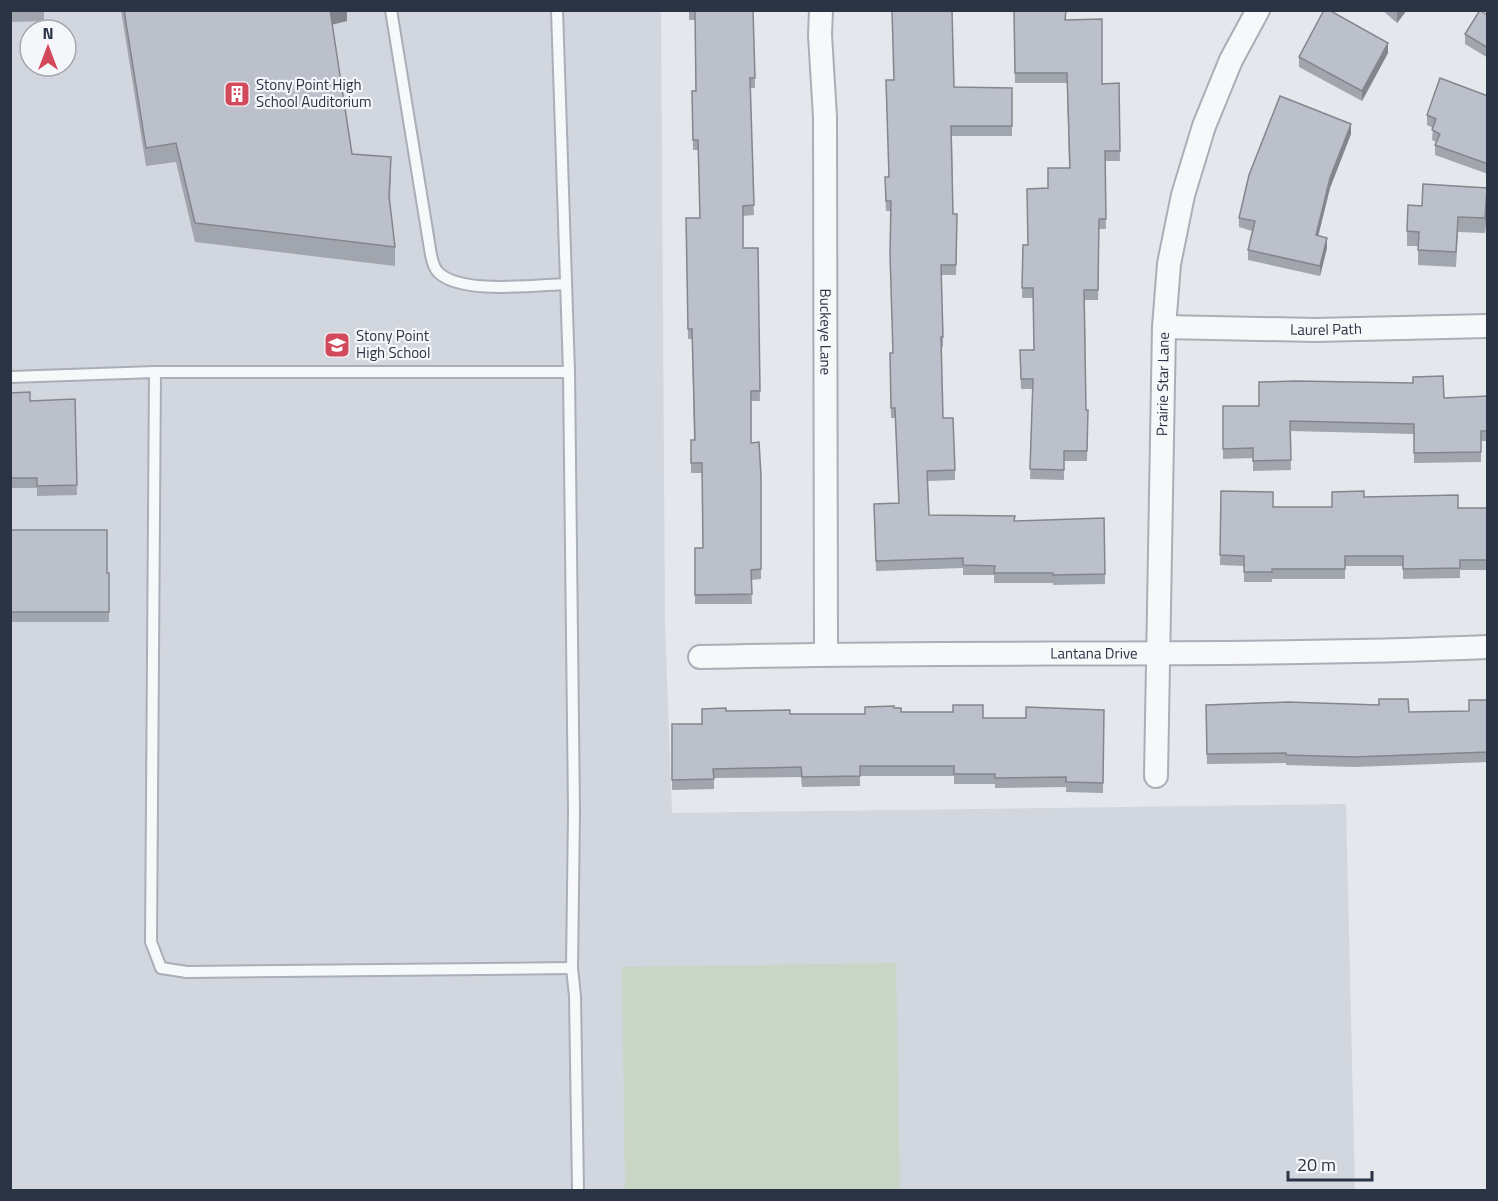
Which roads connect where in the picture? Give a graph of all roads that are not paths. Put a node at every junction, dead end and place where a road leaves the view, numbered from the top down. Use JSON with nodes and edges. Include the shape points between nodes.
{"nodes":[{"id":1,"x":391,"y":10,"type":"edge"},
{"id":2,"x":557,"y":10,"type":"edge"},
{"id":3,"x":821,"y":10,"type":"edge"},
{"id":4,"x":1258,"y":10,"type":"edge"},
{"id":5,"x":566,"y":284,"type":"junction"},
{"id":6,"x":1488,"y":326,"type":"edge"},
{"id":7,"x":1164,"y":327,"type":"junction"},
{"id":8,"x":155,"y":372,"type":"junction"},
{"id":9,"x":569,"y":372,"type":"junction"},
{"id":10,"x":10,"y":377,"type":"edge"},
{"id":11,"x":1488,"y":647,"type":"edge"},
{"id":12,"x":1159,"y":653,"type":"junction"},
{"id":13,"x":826,"y":654,"type":"junction"},
{"id":14,"x":700,"y":657,"type":"dead end"},
{"id":15,"x":1156,"y":776,"type":"dead end"},
{"id":16,"x":572,"y":968,"type":"junction"},
{"id":17,"x":578,"y":1191,"type":"edge"}],
"edges":[{"from":1,"to":5,"type":"lane","via":[[436,271],[452,281],[473,286]]},
{"from":2,"to":5,"type":"lane"},
{"from":3,"to":13,"type":"street","name":"Buckeye Lane","via":[[825,117]]},
{"from":4,"to":7,"type":"street","name":"Prairie Star Lane","via":[[1231,60],[1204,126],[1183,195],[1169,264]]},
{"from":5,"to":9,"type":"lane"},
{"from":6,"to":7,"type":"street","name":"Laurel Path","via":[[1315,330]]},
{"from":7,"to":12,"type":"street","name":"Prairie Star Lane"},
{"from":8,"to":9,"type":"lane"},
{"from":8,"to":10,"type":"lane"},
{"from":8,"to":16,"type":"lane","via":[[151,942],[160,968],[187,972]]},
{"from":9,"to":16,"type":"lane"},
{"from":11,"to":12,"type":"street","name":"Lantana Drive"},
{"from":12,"to":13,"type":"street","name":"Lantana Drive"},
{"from":12,"to":15,"type":"street","name":"Prairie Star Lane"},
{"from":13,"to":14,"type":"street","name":"Lantana Drive"},
{"from":16,"to":17,"type":"lane"}]}
